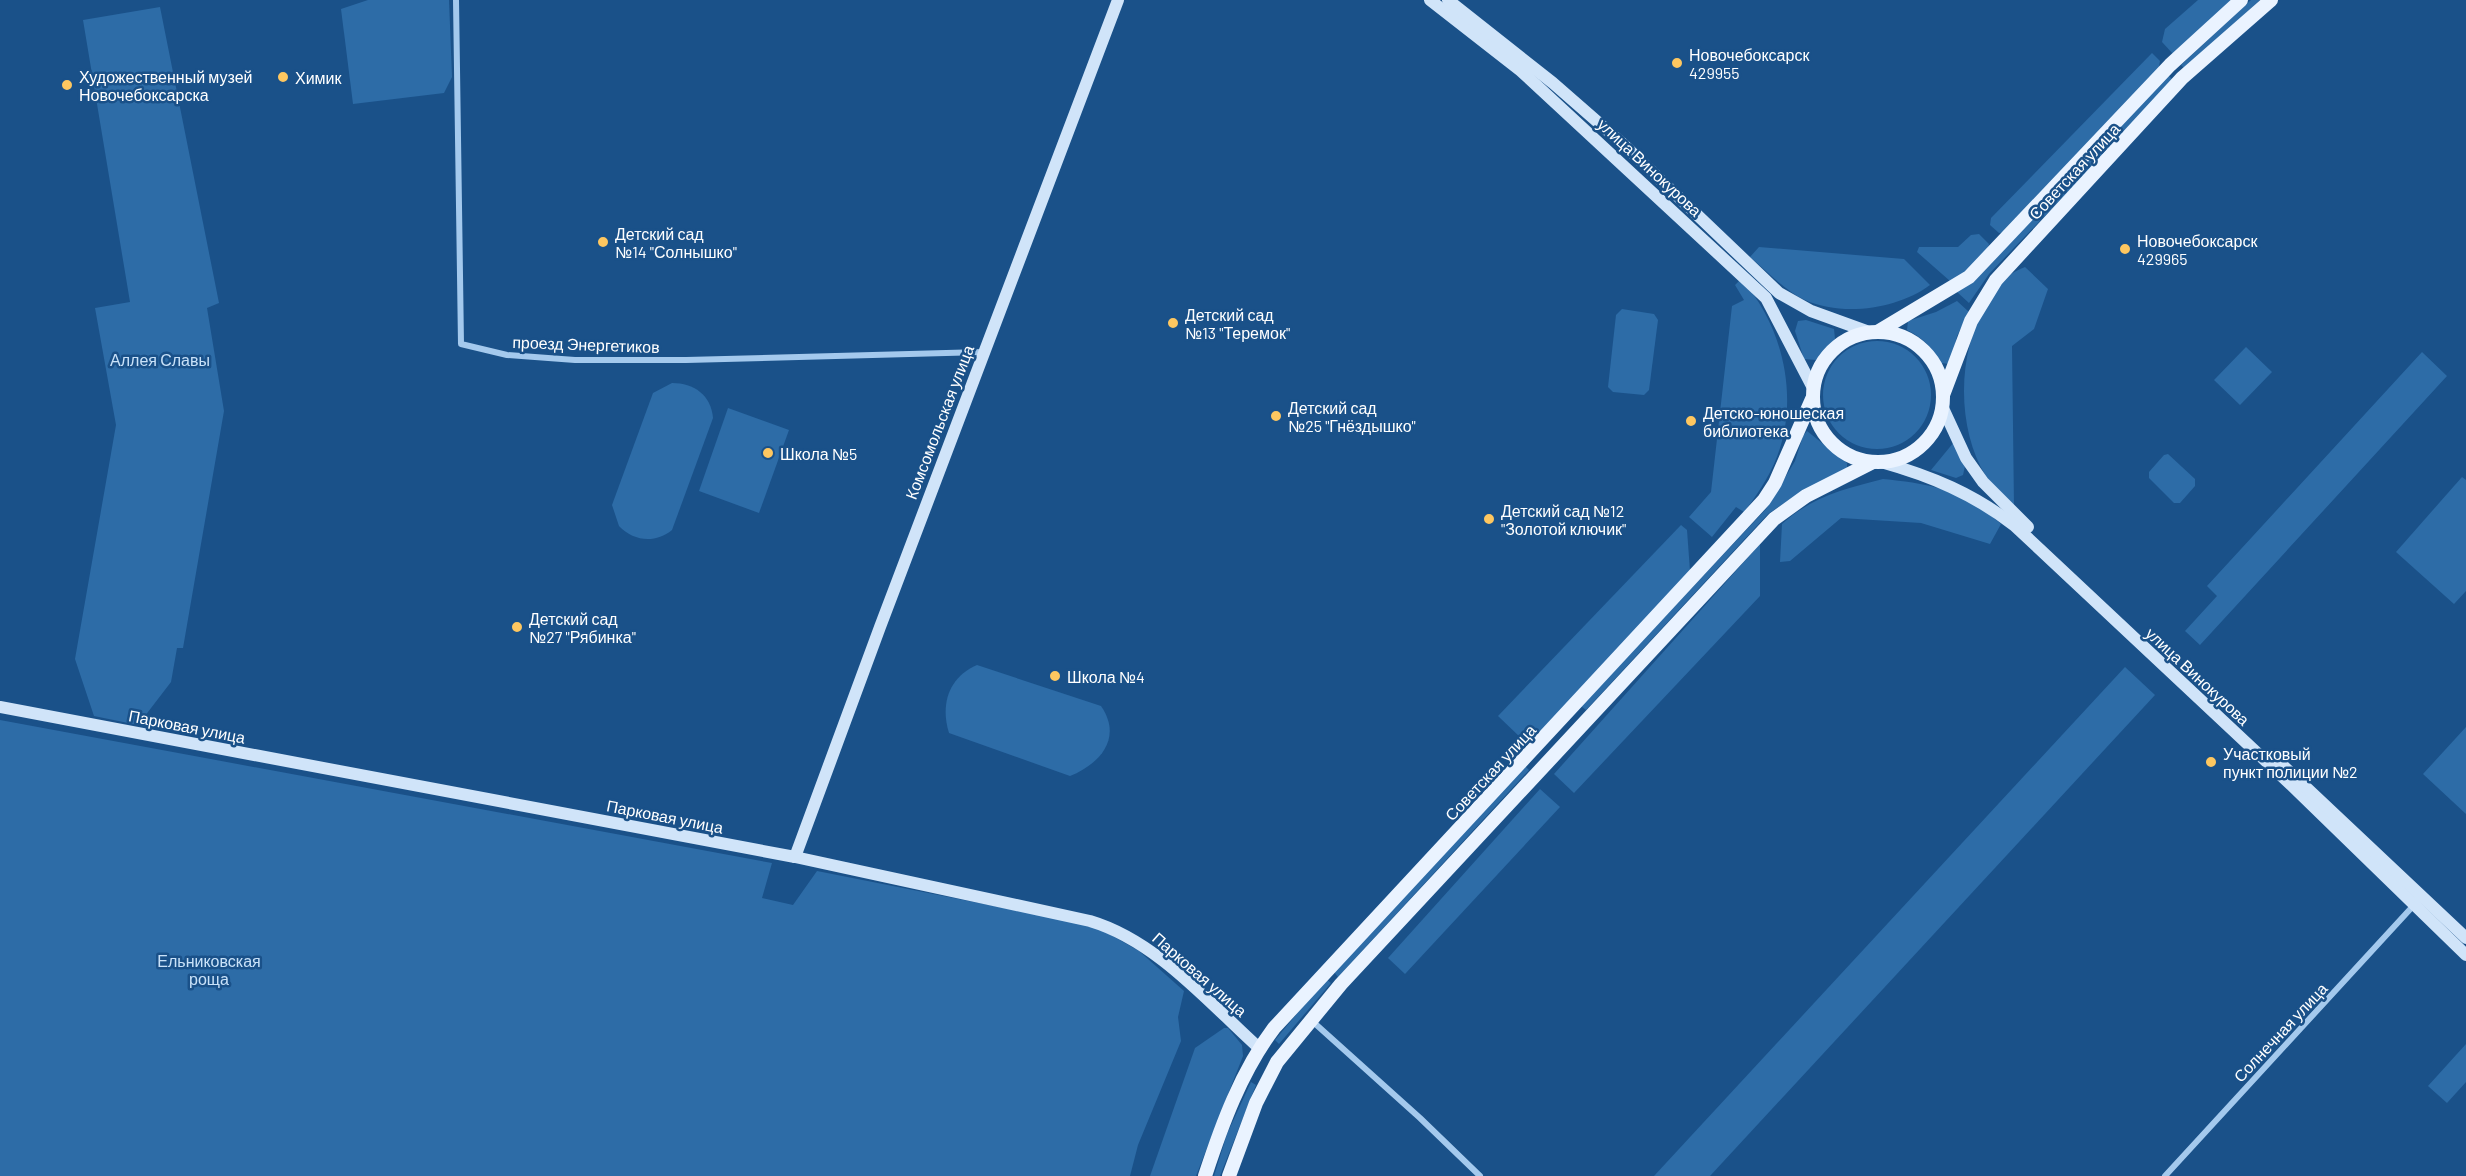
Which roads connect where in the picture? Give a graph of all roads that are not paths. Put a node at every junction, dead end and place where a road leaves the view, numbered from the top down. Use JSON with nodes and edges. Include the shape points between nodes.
{"nodes":[{"id":1,"x":456,"y":0,"type":"edge"},
{"id":2,"x":1118,"y":0,"type":"edge"},
{"id":3,"x":1430,"y":0,"type":"edge"},
{"id":4,"x":1448,"y":0,"type":"edge"},
{"id":5,"x":2241,"y":0,"type":"edge"},
{"id":6,"x":2271,"y":0,"type":"edge"},
{"id":7,"x":1874,"y":331,"type":"junction"},
{"id":8,"x":983,"y":352,"type":"junction"},
{"id":9,"x":1813,"y":393,"type":"junction"},
{"id":10,"x":1943,"y":401,"type":"junction"},
{"id":11,"x":1877,"y":462,"type":"junction"},
{"id":12,"x":0,"y":707,"type":"edge"},
{"id":13,"x":2289,"y":777,"type":"junction"},
{"id":14,"x":795,"y":857,"type":"junction"},
{"id":15,"x":2418,"y":901,"type":"junction"},
{"id":16,"x":2466,"y":938,"type":"edge"},
{"id":17,"x":2466,"y":955,"type":"edge"},
{"id":18,"x":1310,"y":1020,"type":"junction"},
{"id":19,"x":1259,"y":1048,"type":"junction"},
{"id":20,"x":1277,"y":1062,"type":"junction"},
{"id":21,"x":1205,"y":1176,"type":"edge"},
{"id":22,"x":1229,"y":1176,"type":"edge"},
{"id":23,"x":1480,"y":1176,"type":"edge"},
{"id":24,"x":2165,"y":1176,"type":"edge"}],
"edges":[{"from":1,"to":8,"type":"street","name":"проезд Энергетиков","via":[[461,344],[507,355],[585,360]]},
{"from":2,"to":8,"type":"main road","name":"Комсомольская улица"},
{"from":3,"to":9,"type":"main road","name":"улица Винокурова","via":[[1521,70],[1766,298]]},
{"from":4,"to":7,"type":"main road","name":"улица Винокурова","via":[[1624,145],[1779,293],[1810,311]]},
{"from":5,"to":7,"type":"main road","name":"Советская улица","via":[[2170,65],[1974,273]]},
{"from":6,"to":10,"type":"main road","name":"Советская улица","via":[[2182,78],[1996,280],[1971,321]]},
{"from":7,"to":9,"type":"main road","via":[[1850,337],[1831,351],[1817,373]]},
{"from":7,"to":10,"type":"main road","via":[[1908,338],[1927,354],[1936,366]]},
{"from":8,"to":14,"type":"main road","name":"Комсомольская улица"},
{"from":9,"to":11,"type":"main road","via":[[1815,414],[1828,439],[1848,455]]},
{"from":9,"to":19,"type":"main road","name":"Советская улица","via":[[1764,500],[1326,970]]},
{"from":10,"to":11,"type":"main road","via":[[1935,429],[1918,448],[1908,455]]},
{"from":10,"to":13,"type":"main road","name":"улица Винокурова","via":[[1966,458],[1983,482]]},
{"from":11,"to":13,"type":"main road","name":"улица Винокурова","via":[[1961,489],[1989,506]]},
{"from":11,"to":18,"type":"main road","via":[[1806,496],[1765,528]]},
{"from":12,"to":14,"type":"main road","name":"Парковая улица"},
{"from":13,"to":15,"type":"main road","name":"улица Винокурова"},
{"from":14,"to":19,"type":"main road","name":"Парковая улица","via":[[1108,926],[1142,944],[1168,965]]},
{"from":15,"to":16,"type":"main road","name":"улица Винокурова"},
{"from":15,"to":17,"type":"main road","name":"улица Винокурова"},
{"from":15,"to":24,"type":"street","name":"Солнечная улица"},
{"from":18,"to":20,"type":"main road"},
{"from":18,"to":23,"type":"street"},
{"from":19,"to":20,"type":"main road","name":"Парковая улица"},
{"from":19,"to":21,"type":"main road","name":"Советская улица","via":[[1236,1093]]},
{"from":20,"to":22,"type":"main road","via":[[1256,1103]]}]}
